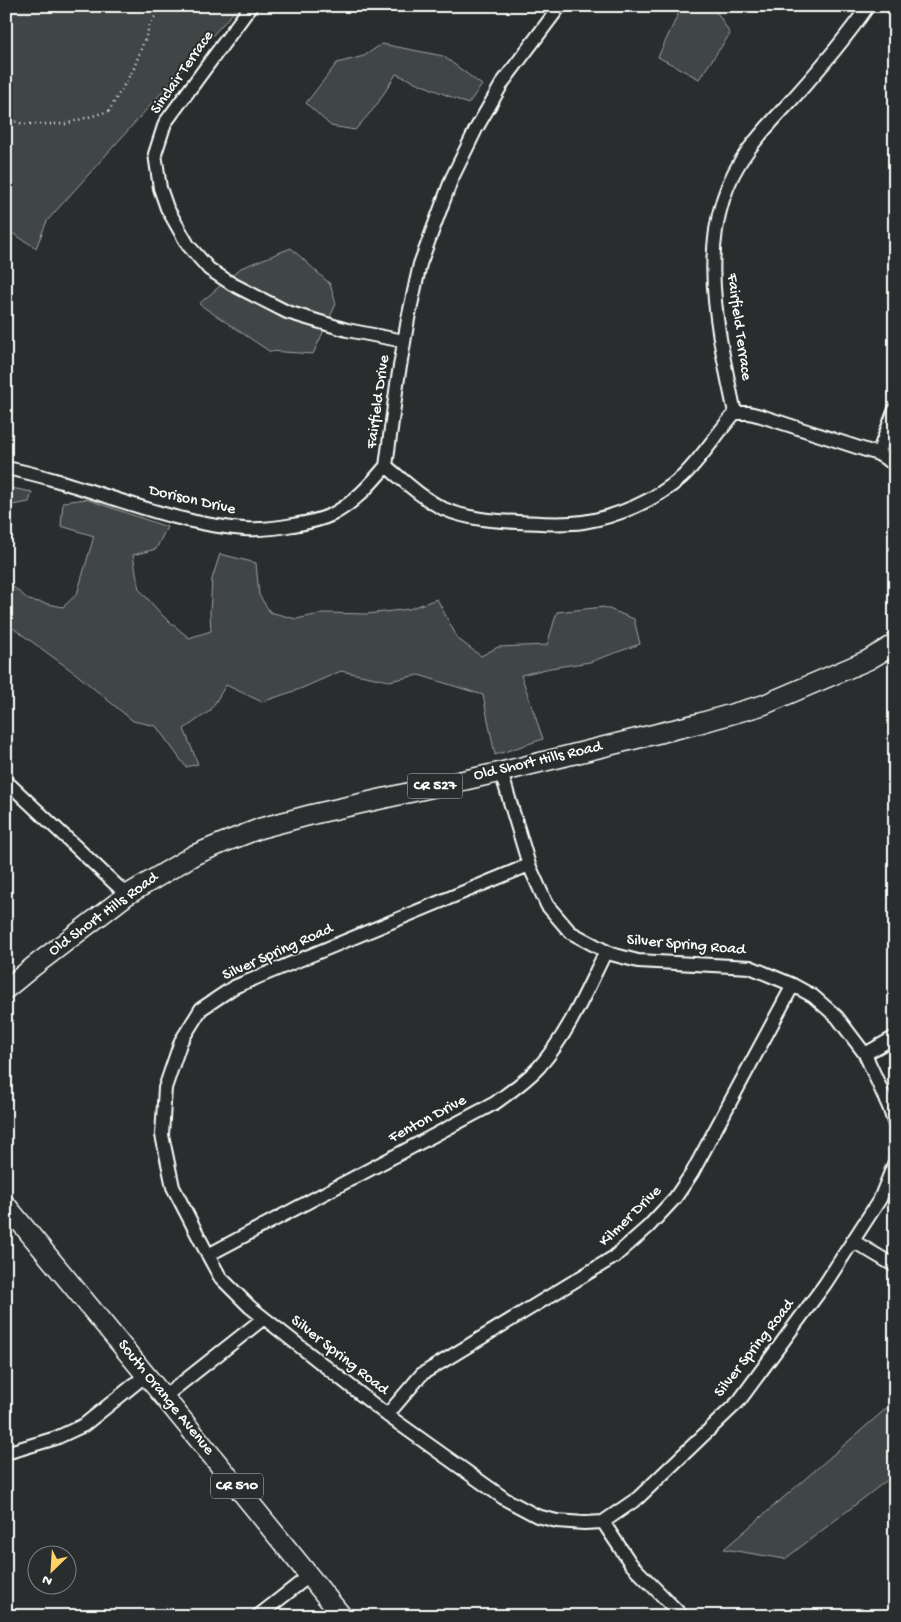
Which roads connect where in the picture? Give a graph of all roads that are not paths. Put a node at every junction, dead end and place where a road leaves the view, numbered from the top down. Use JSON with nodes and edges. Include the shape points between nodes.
{"nodes":[{"id":1,"x":251,"y":6,"type":"edge"},
{"id":2,"x":560,"y":6,"type":"edge"},
{"id":3,"x":868,"y":6,"type":"edge"},
{"id":4,"x":404,"y":341,"type":"junction"},
{"id":5,"x":895,"y":410,"type":"edge"},
{"id":6,"x":735,"y":413,"type":"junction"},
{"id":7,"x":878,"y":454,"type":"junction"},
{"id":8,"x":895,"y":464,"type":"edge"},
{"id":9,"x":386,"y":466,"type":"junction"},
{"id":10,"x":6,"y":468,"type":"edge"},
{"id":11,"x":895,"y":644,"type":"edge"},
{"id":12,"x":501,"y":772,"type":"junction"},
{"id":13,"x":6,"y":781,"type":"edge"},
{"id":14,"x":529,"y":865,"type":"junction"},
{"id":15,"x":127,"y":895,"type":"junction"},
{"id":16,"x":606,"y":951,"type":"junction"},
{"id":17,"x":793,"y":985,"type":"junction"},
{"id":18,"x":6,"y":989,"type":"edge"},
{"id":19,"x":895,"y":1037,"type":"edge"},
{"id":20,"x":865,"y":1054,"type":"junction"},
{"id":21,"x":895,"y":1125,"type":"edge"},
{"id":22,"x":895,"y":1162,"type":"edge"},
{"id":23,"x":6,"y":1205,"type":"edge"},
{"id":24,"x":853,"y":1241,"type":"junction"},
{"id":25,"x":208,"y":1255,"type":"junction"},
{"id":26,"x":895,"y":1266,"type":"edge"},
{"id":27,"x":264,"y":1318,"type":"junction"},
{"id":28,"x":146,"y":1374,"type":"junction"},
{"id":29,"x":164,"y":1397,"type":"junction"},
{"id":30,"x":387,"y":1415,"type":"junction"},
{"id":31,"x":6,"y":1453,"type":"edge"},
{"id":32,"x":603,"y":1522,"type":"junction"},
{"id":33,"x":309,"y":1576,"type":"junction"},
{"id":34,"x":258,"y":1616,"type":"edge"},
{"id":35,"x":342,"y":1616,"type":"edge"},
{"id":36,"x":682,"y":1616,"type":"edge"}],
"edges":[{"from":1,"to":4,"type":"street","name":"Sinclair Terrace","via":[[165,123],[155,154],[167,208],[188,245],[209,269],[232,284],[287,312],[348,330]]},
{"from":2,"to":4,"type":"street","name":"Fairfield Drive","via":[[503,82],[458,164],[420,264]]},
{"from":3,"to":6,"type":"street","name":"Fairfield Terrace","via":[[834,52],[748,150],[733,175],[721,207],[715,231],[713,265],[716,307]]},
{"from":4,"to":9,"type":"street","name":"Fairfield Drive"},
{"from":5,"to":7,"type":"street"},
{"from":6,"to":7,"type":"street","via":[[761,416]]},
{"from":6,"to":9,"type":"street","name":"Fairfield Drive","via":[[682,477],[631,508],[582,522],[503,522],[468,517],[420,494]]},
{"from":7,"to":8,"type":"street"},
{"from":9,"to":10,"type":"street","name":"Dorison Drive","via":[[359,497],[331,515],[279,528],[244,529],[170,516],[38,474]]},
{"from":11,"to":12,"type":"main road","name":"Old Short Hills Road","number":"CR 527","via":[[868,660],[763,705]]},
{"from":12,"to":14,"type":"street","name":"Silver Spring Road"},
{"from":12,"to":15,"type":"main road","name":"Old Short Hills Road","number":"CR 527","via":[[261,828],[194,855]]},
{"from":13,"to":15,"type":"street"},
{"from":14,"to":16,"type":"street","name":"Silver Spring Road","via":[[547,905],[570,932]]},
{"from":14,"to":25,"type":"street","name":"Silver Spring Road","via":[[234,987],[202,1010],[181,1041],[165,1088],[162,1135],[173,1186]]},
{"from":15,"to":18,"type":"main road","name":"Old Short Hills Road","number":"CR 527"},
{"from":16,"to":17,"type":"street","name":"Silver Spring Road","via":[[638,961],[750,967]]},
{"from":16,"to":25,"type":"street","name":"Fenton Drive","via":[[569,1026],[539,1067],[520,1085],[494,1103]]},
{"from":17,"to":20,"type":"street","name":"Silver Spring Road","via":[[813,996],[837,1018]]},
{"from":17,"to":30,"type":"street","name":"Kilmer Drive","via":[[692,1173],[675,1198],[648,1227],[614,1257],[422,1374]]},
{"from":19,"to":20,"type":"street"},
{"from":20,"to":21,"type":"street","name":"Silver Spring Road"},
{"from":22,"to":24,"type":"street","name":"Silver Spring Road","via":[[880,1199]]},
{"from":23,"to":28,"type":"main road","name":"South Orange Avenue","number":"CR 510"},
{"from":24,"to":26,"type":"street"},
{"from":24,"to":32,"type":"street","name":"Silver Spring Road","via":[[739,1401],[638,1498]]},
{"from":25,"to":27,"type":"street","name":"Silver Spring Road","via":[[220,1277]]},
{"from":27,"to":29,"type":"street"},
{"from":27,"to":30,"type":"street","name":"Silver Spring Road"},
{"from":28,"to":29,"type":"main road","name":"South Orange Avenue","number":"CR 510"},
{"from":28,"to":31,"type":"street","via":[[84,1424],[56,1438]]},
{"from":29,"to":33,"type":"main road","name":"South Orange Avenue","number":"CR 510"},
{"from":30,"to":32,"type":"street","name":"Silver Spring Road","via":[[505,1498],[537,1516],[557,1521]]},
{"from":32,"to":36,"type":"street","via":[[631,1564]]},
{"from":33,"to":34,"type":"street"},
{"from":33,"to":35,"type":"main road","name":"South Orange Avenue","number":"CR 510"}]}
